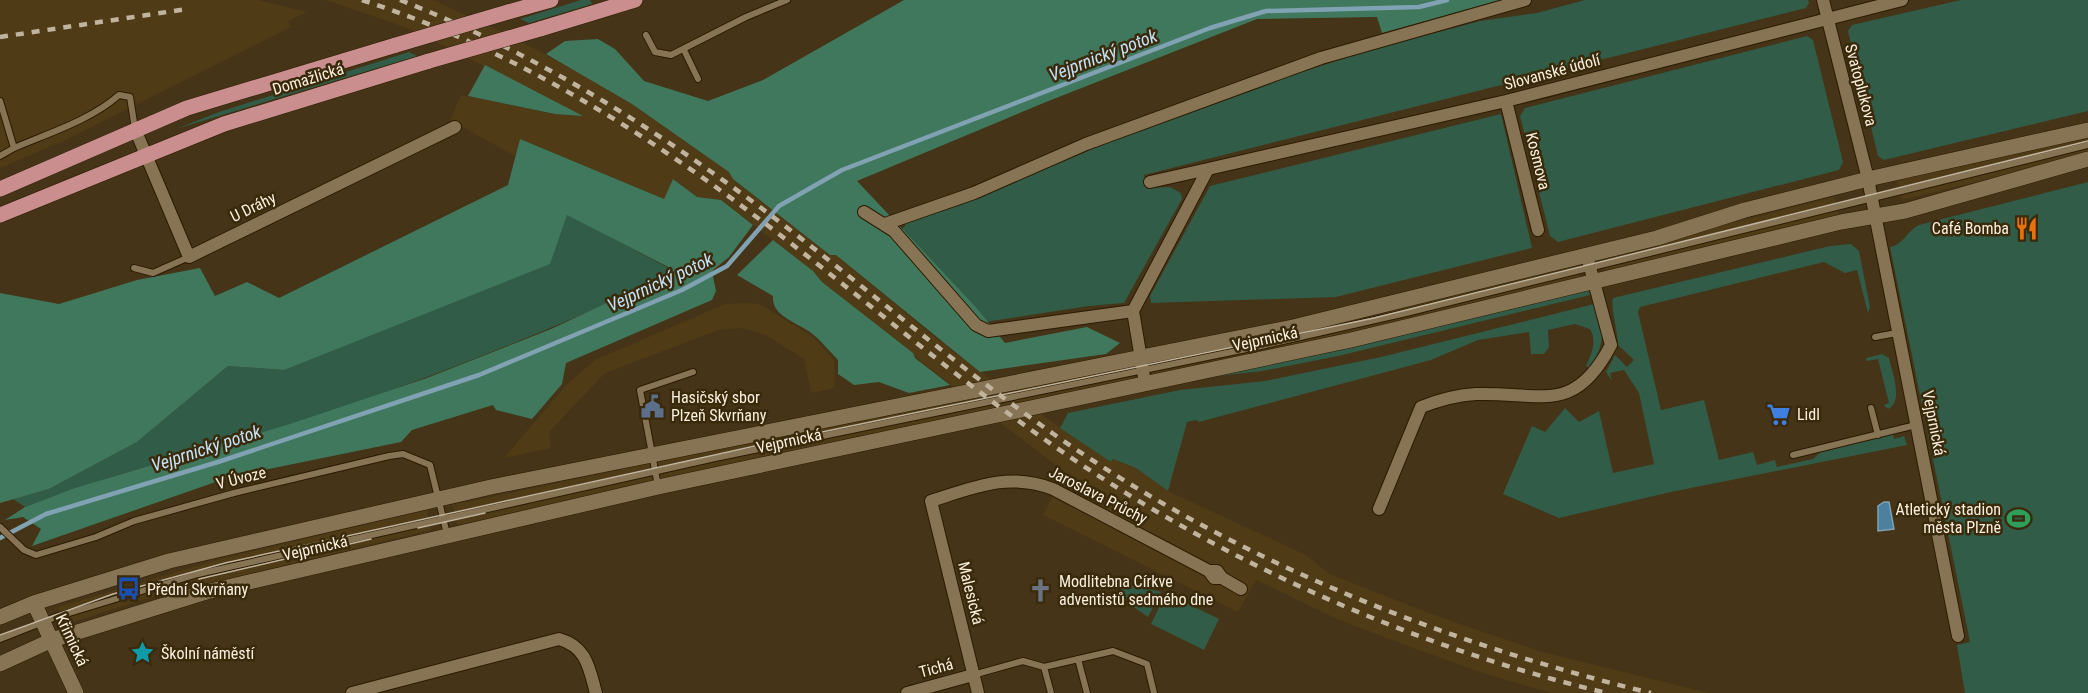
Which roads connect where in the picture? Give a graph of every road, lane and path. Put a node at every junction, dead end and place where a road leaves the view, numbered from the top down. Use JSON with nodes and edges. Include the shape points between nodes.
{"nodes":[{"id":1,"x":551,"y":0,"type":"edge"},
{"id":2,"x":635,"y":0,"type":"edge"},
{"id":3,"x":787,"y":0,"type":"edge"},
{"id":4,"x":1525,"y":0,"type":"edge"},
{"id":5,"x":1823,"y":0,"type":"edge"},
{"id":6,"x":1902,"y":0,"type":"edge"},
{"id":7,"x":1827,"y":17,"type":"junction"},
{"id":8,"x":646,"y":35,"type":"dead end"},
{"id":9,"x":684,"y":50,"type":"junction"},
{"id":10,"x":698,"y":79,"type":"dead end"},
{"id":11,"x":0,"y":101,"type":"edge"},
{"id":12,"x":1506,"y":101,"type":"junction"},
{"id":13,"x":455,"y":127,"type":"dead end"},
{"id":14,"x":135,"y":129,"type":"junction"},
{"id":15,"x":2088,"y":130,"type":"edge"},
{"id":16,"x":2088,"y":145,"type":"edge"},
{"id":17,"x":14,"y":148,"type":"junction"},
{"id":18,"x":144,"y":154,"type":"junction"},
{"id":19,"x":0,"y":156,"type":"edge"},
{"id":20,"x":2088,"y":159,"type":"edge"},
{"id":21,"x":1208,"y":169,"type":"junction"},
{"id":22,"x":1869,"y":179,"type":"junction"},
{"id":23,"x":1150,"y":182,"type":"dead end"},
{"id":24,"x":0,"y":189,"type":"edge"},
{"id":25,"x":1872,"y":197,"type":"junction"},
{"id":26,"x":864,"y":212,"type":"dead end"},
{"id":27,"x":0,"y":215,"type":"edge"},
{"id":28,"x":1875,"y":217,"type":"junction"},
{"id":29,"x":885,"y":224,"type":"junction"},
{"id":30,"x":1538,"y":230,"type":"dead end"},
{"id":31,"x":189,"y":256,"type":"junction"},
{"id":32,"x":134,"y":268,"type":"dead end"},
{"id":33,"x":1591,"y":268,"type":"junction"},
{"id":34,"x":1133,"y":311,"type":"junction"},
{"id":35,"x":1898,"y":333,"type":"junction"},
{"id":36,"x":1875,"y":338,"type":"dead end"},
{"id":37,"x":1143,"y":371,"type":"junction"},
{"id":38,"x":693,"y":372,"type":"dead end"},
{"id":39,"x":1871,"y":408,"type":"dead end"},
{"id":40,"x":1916,"y":425,"type":"junction"},
{"id":41,"x":1878,"y":435,"type":"junction"},
{"id":42,"x":652,"y":454,"type":"junction"},
{"id":43,"x":1793,"y":455,"type":"dead end"},
{"id":44,"x":655,"y":471,"type":"junction"},
{"id":45,"x":658,"y":487,"type":"junction"},
{"id":46,"x":438,"y":498,"type":"junction"},
{"id":47,"x":931,"y":501,"type":"joint"},
{"id":48,"x":1379,"y":509,"type":"dead end"},
{"id":49,"x":443,"y":518,"type":"junction"},
{"id":50,"x":0,"y":527,"type":"edge"},
{"id":51,"x":447,"y":535,"type":"junction"},
{"id":52,"x":1241,"y":589,"type":"dead end"},
{"id":53,"x":34,"y":603,"type":"junction"},
{"id":54,"x":0,"y":616,"type":"edge"},
{"id":55,"x":44,"y":622,"type":"junction"},
{"id":56,"x":1958,"y":636,"type":"dead end"},
{"id":57,"x":0,"y":639,"type":"edge"},
{"id":58,"x":51,"y":640,"type":"junction"},
{"id":59,"x":1078,"y":659,"type":"junction"},
{"id":60,"x":0,"y":664,"type":"edge"},
{"id":61,"x":1044,"y":667,"type":"junction"},
{"id":62,"x":973,"y":675,"type":"junction"},
{"id":63,"x":76,"y":693,"type":"edge"},
{"id":64,"x":352,"y":693,"type":"edge"},
{"id":65,"x":596,"y":693,"type":"edge"},
{"id":66,"x":907,"y":693,"type":"edge"},
{"id":67,"x":978,"y":693,"type":"edge"},
{"id":68,"x":1051,"y":693,"type":"edge"},
{"id":69,"x":1087,"y":693,"type":"edge"},
{"id":70,"x":1155,"y":693,"type":"edge"}],
"edges":[{"from":1,"to":14,"type":"main road","name":"Domažlická","bridge":true,"via":[[217,98]]},
{"from":2,"to":18,"type":"main road","name":"Domažlická","bridge":true,"via":[[224,124]]},
{"from":3,"to":9,"type":"lane"},
{"from":4,"to":29,"type":"street","via":[[1321,58],[1086,144],[974,193]]},
{"from":5,"to":7,"type":"street","name":"Svatoplukova"},
{"from":6,"to":7,"type":"street","name":"Slovanské údolí"},
{"from":7,"to":12,"type":"street","name":"Slovanské údolí"},
{"from":7,"to":22,"type":"street","name":"Svatoplukova"},
{"from":8,"to":9,"type":"lane","via":[[655,52],[671,55]]},
{"from":9,"to":10,"type":"lane"},
{"from":11,"to":17,"type":"lane"},
{"from":12,"to":21,"type":"street","name":"Slovanské údolí"},
{"from":12,"to":30,"type":"street","name":"Kosmova"},
{"from":13,"to":31,"type":"street","name":"U Dráhy"},
{"from":14,"to":17,"type":"lane","via":[[130,97],[119,94],[75,121]]},
{"from":14,"to":18,"type":"street"},
{"from":14,"to":24,"type":"main road","name":"Domažlická"},
{"from":15,"to":22,"type":"main road","name":"Vejprnická"},
{"from":16,"to":25,"type":"lane","name":"Vejprnická"},
{"from":17,"to":19,"type":"lane"},
{"from":18,"to":27,"type":"main road","name":"Domažlická"},
{"from":18,"to":31,"type":"street"},
{"from":20,"to":28,"type":"main road","name":"Vejprnická"},
{"from":21,"to":23,"type":"street","name":"Slovanské údolí"},
{"from":21,"to":34,"type":"street"},
{"from":22,"to":25,"type":"street","name":"Vejprnická"},
{"from":22,"to":33,"type":"main road","name":"Vejprnická","via":[[1745,210],[1658,238]]},
{"from":25,"to":28,"type":"street","name":"Vejprnická"},
{"from":25,"to":33,"type":"lane","name":"Vejprnická"},
{"from":26,"to":29,"type":"street"},
{"from":28,"to":33,"type":"main road","name":"Vejprnická"},
{"from":28,"to":35,"type":"street","name":"Vejprnická"},
{"from":29,"to":34,"type":"street","via":[[976,325],[988,332]]},
{"from":31,"to":32,"type":"lane","via":[[153,273]]},
{"from":33,"to":37,"type":"main road","name":"Vejprnická","via":[[1293,327]]},
{"from":33,"to":37,"type":"main road","name":"Vejprnická","via":[[1351,340]]},
{"from":33,"to":48,"type":"street","via":[[1611,345],[1587,382],[1548,398],[1476,394],[1446,398],[1421,407]]},
{"from":34,"to":37,"type":"street"},
{"from":35,"to":36,"type":"lane"},
{"from":35,"to":40,"type":"street","name":"Vejprnická"},
{"from":37,"to":42,"type":"main road","name":"Vejprnická"},
{"from":37,"to":44,"type":"lane","name":"Vejprnická"},
{"from":37,"to":45,"type":"main road","name":"Vejprnická"},
{"from":38,"to":42,"type":"lane","via":[[640,390]]},
{"from":39,"to":41,"type":"lane"},
{"from":40,"to":41,"type":"lane"},
{"from":40,"to":56,"type":"street","name":"Vejprnická"},
{"from":41,"to":43,"type":"lane"},
{"from":42,"to":44,"type":"lane"},
{"from":42,"to":46,"type":"main road","name":"Vejprnická"},
{"from":44,"to":45,"type":"lane"},
{"from":44,"to":49,"type":"lane","name":"Vejprnická"},
{"from":45,"to":51,"type":"main road","name":"Vejprnická"},
{"from":46,"to":49,"type":"lane","name":"V Úvoze"},
{"from":46,"to":50,"type":"lane","name":"V Úvoze","via":[[430,465],[403,454],[234,493],[134,521],[36,555],[24,550]]},
{"from":46,"to":53,"type":"main road","name":"Vejprnická","via":[[169,561]]},
{"from":47,"to":52,"type":"street","name":"Jaroslava Průchy","via":[[996,482],[1035,482],[1209,571],[1217,571]]},
{"from":47,"to":62,"type":"street","name":"Malesická"},
{"from":49,"to":51,"type":"lane","name":"V Úvoze"},
{"from":49,"to":55,"type":"lane","name":"Vejprnická","via":[[198,574]]},
{"from":51,"to":58,"type":"main road","name":"Vejprnická","via":[[206,592]]},
{"from":53,"to":54,"type":"main road","name":"Vejprnická"},
{"from":53,"to":55,"type":"main road","name":"Křimická"},
{"from":55,"to":57,"type":"lane","name":"Vejprnická"},
{"from":55,"to":58,"type":"main road","name":"Křimická"},
{"from":58,"to":60,"type":"main road","name":"Vejprnická"},
{"from":58,"to":63,"type":"main road","name":"Křimická"},
{"from":59,"to":61,"type":"lane"},
{"from":59,"to":69,"type":"lane"},
{"from":59,"to":70,"type":"lane","via":[[1113,651],[1137,659],[1147,664]]},
{"from":61,"to":62,"type":"lane","via":[[1023,661]]},
{"from":61,"to":68,"type":"lane"},
{"from":62,"to":66,"type":"street","name":"Tichá"},
{"from":62,"to":67,"type":"street","name":"Malesická"},
{"from":64,"to":65,"type":"street","via":[[559,639],[570,642],[585,655]]}]}
